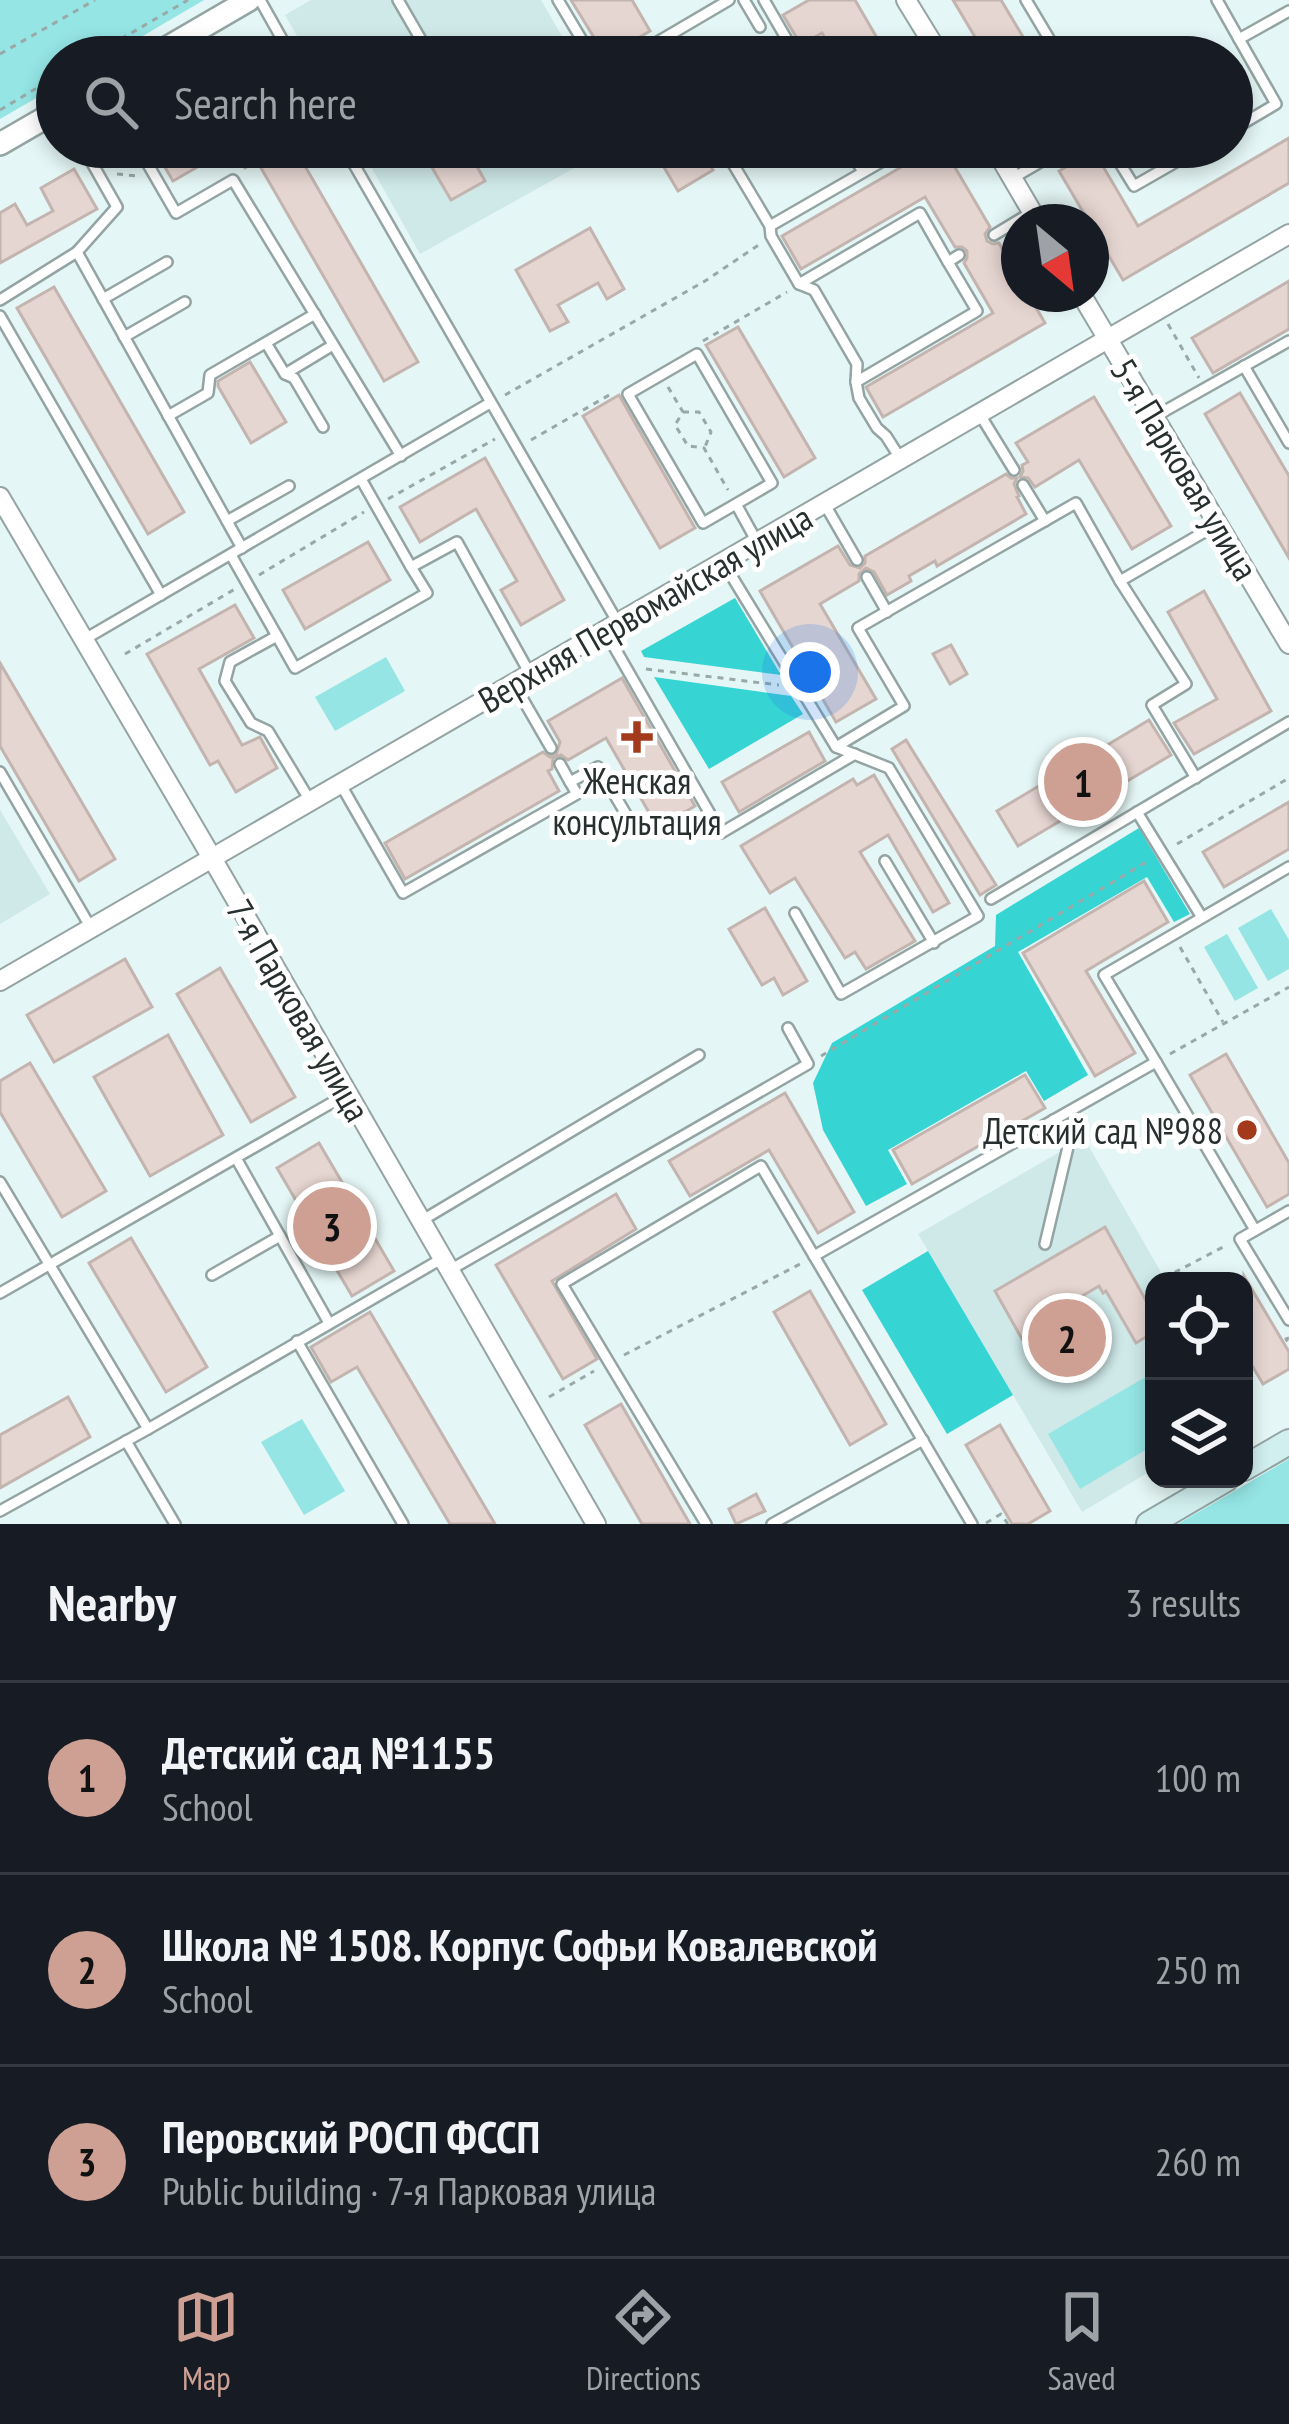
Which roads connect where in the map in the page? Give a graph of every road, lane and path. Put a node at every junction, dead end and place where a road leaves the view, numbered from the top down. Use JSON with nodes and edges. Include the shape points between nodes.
{"nodes":[{"id":1,"x":94,"y":0,"type":"edge"},
{"id":2,"x":188,"y":0,"type":"edge"},
{"id":3,"x":249,"y":0,"type":"edge"},
{"id":4,"x":260,"y":0,"type":"edge"},
{"id":5,"x":398,"y":0,"type":"edge"},
{"id":6,"x":558,"y":0,"type":"edge"},
{"id":7,"x":729,"y":0,"type":"edge"},
{"id":8,"x":744,"y":0,"type":"edge"},
{"id":9,"x":764,"y":0,"type":"edge"},
{"id":10,"x":906,"y":0,"type":"edge"},
{"id":11,"x":1026,"y":0,"type":"edge"},
{"id":12,"x":1217,"y":0,"type":"edge"},
{"id":13,"x":1289,"y":11,"type":"edge"},
{"id":14,"x":760,"y":27,"type":"dead end"},
{"id":15,"x":126,"y":36,"type":"edge"},
{"id":16,"x":187,"y":36,"type":"edge"},
{"id":17,"x":280,"y":36,"type":"edge"},
{"id":18,"x":419,"y":36,"type":"edge"},
{"id":19,"x":579,"y":36,"type":"edge"},
{"id":20,"x":668,"y":36,"type":"edge"},
{"id":21,"x":785,"y":36,"type":"edge"},
{"id":22,"x":927,"y":36,"type":"edge"},
{"id":23,"x":1047,"y":36,"type":"edge"},
{"id":24,"x":1237,"y":36,"type":"edge"},
{"id":25,"x":1246,"y":36,"type":"edge"},
{"id":26,"x":0,"y":54,"type":"edge"},
{"id":27,"x":1253,"y":64,"type":"edge"},
{"id":28,"x":36,"y":89,"type":"edge"},
{"id":29,"x":0,"y":110,"type":"edge"},
{"id":30,"x":1253,"y":118,"type":"edge"},
{"id":31,"x":36,"y":123,"type":"edge"},
{"id":32,"x":0,"y":144,"type":"edge"},
{"id":33,"x":95,"y":168,"type":"edge"},
{"id":34,"x":150,"y":168,"type":"edge"},
{"id":35,"x":356,"y":168,"type":"edge"},
{"id":36,"x":735,"y":168,"type":"edge"},
{"id":37,"x":861,"y":168,"type":"edge"},
{"id":38,"x":870,"y":168,"type":"edge"},
{"id":39,"x":1007,"y":168,"type":"edge"},
{"id":40,"x":1030,"y":168,"type":"edge"},
{"id":41,"x":1123,"y":168,"type":"edge"},
{"id":42,"x":1165,"y":168,"type":"edge"},
{"id":43,"x":97,"y":172,"type":"junction"},
{"id":44,"x":863,"y":172,"type":"junction"},
{"id":45,"x":155,"y":177,"type":"junction"},
{"id":46,"x":1013,"y":178,"type":"junction"},
{"id":47,"x":1028,"y":204,"type":"edge"},
{"id":48,"x":770,"y":231,"type":"junction"},
{"id":49,"x":1001,"y":232,"type":"edge"},
{"id":50,"x":1289,"y":234,"type":"edge"},
{"id":51,"x":994,"y":235,"type":"dead end"},
{"id":52,"x":77,"y":252,"type":"junction"},
{"id":53,"x":959,"y":255,"type":"dead end"},
{"id":54,"x":167,"y":262,"type":"dead end"},
{"id":55,"x":948,"y":262,"type":"junction"},
{"id":56,"x":799,"y":284,"type":"junction"},
{"id":57,"x":103,"y":299,"type":"junction"},
{"id":58,"x":776,"y":299,"type":"dead end"},
{"id":59,"x":0,"y":300,"type":"edge"},
{"id":60,"x":185,"y":302,"type":"dead end"},
{"id":61,"x":754,"y":312,"type":"dead end"},
{"id":62,"x":1092,"y":312,"type":"edge"},
{"id":63,"x":315,"y":314,"type":"junction"},
{"id":64,"x":0,"y":316,"type":"edge"},
{"id":65,"x":1167,"y":322,"type":"dead end"},
{"id":66,"x":124,"y":337,"type":"junction"},
{"id":67,"x":1108,"y":339,"type":"junction"},
{"id":68,"x":1289,"y":341,"type":"edge"},
{"id":69,"x":266,"y":343,"type":"junction"},
{"id":70,"x":333,"y":345,"type":"junction"},
{"id":71,"x":1244,"y":367,"type":"junction"},
{"id":72,"x":285,"y":374,"type":"junction"},
{"id":73,"x":661,"y":375,"type":"junction"},
{"id":74,"x":856,"y":382,"type":"junction"},
{"id":75,"x":1204,"y":389,"type":"junction"},
{"id":76,"x":494,"y":401,"type":"junction"},
{"id":77,"x":683,"y":412,"type":"junction"},
{"id":78,"x":979,"y":413,"type":"junction"},
{"id":79,"x":169,"y":416,"type":"junction"},
{"id":80,"x":1154,"y":417,"type":"junction"},
{"id":81,"x":323,"y":427,"type":"dead end"},
{"id":82,"x":507,"y":433,"type":"junction"},
{"id":83,"x":1289,"y":443,"type":"edge"},
{"id":84,"x":704,"y":448,"type":"junction"},
{"id":85,"x":401,"y":456,"type":"junction"},
{"id":86,"x":900,"y":459,"type":"junction"},
{"id":87,"x":1014,"y":470,"type":"dead end"},
{"id":88,"x":361,"y":479,"type":"junction"},
{"id":89,"x":1023,"y":485,"type":"dead end"},
{"id":90,"x":289,"y":486,"type":"dead end"},
{"id":91,"x":0,"y":497,"type":"edge"},
{"id":92,"x":824,"y":503,"type":"junction"},
{"id":93,"x":736,"y":504,"type":"junction"},
{"id":94,"x":376,"y":505,"type":"junction"},
{"id":95,"x":227,"y":521,"type":"junction"},
{"id":96,"x":1045,"y":521,"type":"junction"},
{"id":97,"x":1217,"y":524,"type":"junction"},
{"id":98,"x":757,"y":542,"type":"junction"},
{"id":99,"x":242,"y":548,"type":"junction"},
{"id":100,"x":230,"y":555,"type":"junction"},
{"id":101,"x":857,"y":560,"type":"dead end"},
{"id":102,"x":723,"y":561,"type":"junction"},
{"id":103,"x":411,"y":567,"type":"junction"},
{"id":104,"x":867,"y":577,"type":"dead end"},
{"id":105,"x":1120,"y":580,"type":"junction"},
{"id":106,"x":246,"y":582,"type":"junction"},
{"id":107,"x":161,"y":595,"type":"junction"},
{"id":108,"x":886,"y":612,"type":"junction"},
{"id":109,"x":611,"y":627,"type":"junction"},
{"id":110,"x":277,"y":637,"type":"junction"},
{"id":111,"x":84,"y":640,"type":"junction"},
{"id":112,"x":1289,"y":644,"type":"edge"},
{"id":113,"x":125,"y":654,"type":"dead end"},
{"id":114,"x":625,"y":667,"type":"junction"},
{"id":115,"x":522,"y":679,"type":"junction"},
{"id":116,"x":799,"y":687,"type":"junction"},
{"id":117,"x":1289,"y":722,"type":"edge"},
{"id":118,"x":836,"y":747,"type":"junction"},
{"id":119,"x":550,"y":748,"type":"dead end"},
{"id":120,"x":855,"y":754,"type":"junction"},
{"id":121,"x":560,"y":764,"type":"dead end"},
{"id":122,"x":0,"y":772,"type":"edge"},
{"id":123,"x":1196,"y":778,"type":"junction"},
{"id":124,"x":1289,"y":778,"type":"edge"},
{"id":125,"x":570,"y":782,"type":"junction"},
{"id":126,"x":341,"y":785,"type":"junction"},
{"id":127,"x":310,"y":802,"type":"junction"},
{"id":128,"x":1137,"y":812,"type":"junction"},
{"id":129,"x":633,"y":826,"type":"dead end"},
{"id":130,"x":1162,"y":853,"type":"junction"},
{"id":131,"x":212,"y":859,"type":"junction"},
{"id":132,"x":885,"y":861,"type":"dead end"},
{"id":133,"x":1289,"y":867,"type":"edge"},
{"id":134,"x":991,"y":899,"type":"dead end"},
{"id":135,"x":795,"y":914,"type":"dead end"},
{"id":136,"x":1201,"y":916,"type":"junction"},
{"id":137,"x":91,"y":928,"type":"junction"},
{"id":138,"x":1172,"y":934,"type":"junction"},
{"id":139,"x":934,"y":943,"type":"junction"},
{"id":140,"x":0,"y":981,"type":"edge"},
{"id":141,"x":1289,"y":987,"type":"edge"},
{"id":142,"x":1224,"y":1023,"type":"junction"},
{"id":143,"x":788,"y":1028,"type":"dead end"},
{"id":144,"x":699,"y":1055,"type":"dead end"},
{"id":145,"x":1156,"y":1061,"type":"junction"},
{"id":146,"x":808,"y":1064,"type":"junction"},
{"id":147,"x":347,"y":1094,"type":"junction"},
{"id":148,"x":1053,"y":1120,"type":"junction"},
{"id":149,"x":236,"y":1158,"type":"junction"},
{"id":150,"x":0,"y":1182,"type":"edge"},
{"id":151,"x":1289,"y":1211,"type":"edge"},
{"id":152,"x":421,"y":1221,"type":"junction"},
{"id":153,"x":1255,"y":1230,"type":"junction"},
{"id":154,"x":280,"y":1236,"type":"junction"},
{"id":155,"x":1240,"y":1239,"type":"junction"},
{"id":156,"x":1046,"y":1244,"type":"dead end"},
{"id":157,"x":814,"y":1256,"type":"junction"},
{"id":158,"x":49,"y":1264,"type":"junction"},
{"id":159,"x":446,"y":1264,"type":"junction"},
{"id":160,"x":1174,"y":1272,"type":"edge"},
{"id":161,"x":212,"y":1275,"type":"dead end"},
{"id":162,"x":0,"y":1293,"type":"edge"},
{"id":163,"x":1289,"y":1320,"type":"edge"},
{"id":164,"x":329,"y":1323,"type":"junction"},
{"id":165,"x":298,"y":1342,"type":"junction"},
{"id":166,"x":608,"y":1363,"type":"junction"},
{"id":167,"x":549,"y":1397,"type":"dead end"},
{"id":168,"x":148,"y":1429,"type":"junction"},
{"id":169,"x":923,"y":1440,"type":"junction"},
{"id":170,"x":126,"y":1441,"type":"junction"},
{"id":171,"x":1289,"y":1442,"type":"edge"},
{"id":172,"x":1253,"y":1463,"type":"edge"},
{"id":173,"x":1211,"y":1488,"type":"edge"},
{"id":174,"x":0,"y":1511,"type":"edge"},
{"id":175,"x":175,"y":1524,"type":"edge"},
{"id":176,"x":403,"y":1524,"type":"edge"},
{"id":177,"x":596,"y":1524,"type":"edge"},
{"id":178,"x":706,"y":1524,"type":"edge"},
{"id":179,"x":772,"y":1524,"type":"edge"},
{"id":180,"x":972,"y":1524,"type":"edge"},
{"id":181,"x":984,"y":1524,"type":"edge"},
{"id":182,"x":1007,"y":1524,"type":"edge"},
{"id":183,"x":1149,"y":1524,"type":"edge"}],
"edges":[{"from":1,"to":26,"type":"path"},
{"from":2,"to":15,"type":"path"},
{"from":3,"to":16,"type":"street"},
{"from":4,"to":17,"type":"lane"},
{"from":5,"to":18,"type":"lane"},
{"from":6,"to":19,"type":"lane"},
{"from":7,"to":20,"type":"lane"},
{"from":8,"to":14,"type":"lane"},
{"from":9,"to":21,"type":"lane"},
{"from":10,"to":22,"type":"street"},
{"from":11,"to":23,"type":"lane"},
{"from":12,"to":24,"type":"lane"},
{"from":13,"to":25,"type":"lane"},
{"from":27,"to":30,"type":"lane","via":[[1276,104]]},
{"from":28,"to":29,"type":"path"},
{"from":31,"to":32,"type":"street"},
{"from":33,"to":43,"type":"lane"},
{"from":34,"to":45,"type":"lane"},
{"from":35,"to":76,"type":"lane"},
{"from":36,"to":48,"type":"lane"},
{"from":37,"to":44,"type":"lane"},
{"from":38,"to":44,"type":"lane"},
{"from":39,"to":46,"type":"street"},
{"from":40,"to":46,"type":"lane"},
{"from":41,"to":42,"type":"lane","via":[[1134,186]]},
{"from":43,"to":45,"type":"path"},
{"from":43,"to":52,"type":"lane","via":[[117,208]]},
{"from":44,"to":48,"type":"lane"},
{"from":45,"to":63,"type":"lane","via":[[176,213],[233,180]]},
{"from":46,"to":47,"type":"street"},
{"from":48,"to":56,"type":"lane"},
{"from":48,"to":76,"type":"path","via":[[705,281]]},
{"from":49,"to":51,"type":"lane"},
{"from":50,"to":67,"type":"street","name":"Верхняя Первомайская улица"},
{"from":52,"to":57,"type":"lane"},
{"from":52,"to":59,"type":"lane"},
{"from":53,"to":55,"type":"lane"},
{"from":54,"to":57,"type":"lane"},
{"from":55,"to":56,"type":"lane","via":[[920,213]]},
{"from":55,"to":74,"type":"lane","via":[[977,311]]},
{"from":56,"to":74,"type":"lane","via":[[814,290],[857,364]]},
{"from":57,"to":66,"type":"lane"},
{"from":58,"to":61,"type":"path"},
{"from":60,"to":66,"type":"lane"},
{"from":62,"to":67,"type":"street","name":"5-я Парковая улица"},
{"from":63,"to":69,"type":"lane"},
{"from":63,"to":70,"type":"lane"},
{"from":64,"to":107,"type":"lane"},
{"from":65,"to":75,"type":"path"},
{"from":66,"to":79,"type":"lane"},
{"from":67,"to":78,"type":"street","name":"Верхняя Первомайская улица"},
{"from":67,"to":80,"type":"street","name":"5-я Парковая улица"},
{"from":68,"to":71,"type":"lane"},
{"from":69,"to":72,"type":"lane"},
{"from":69,"to":79,"type":"lane","via":[[210,375],[208,393]]},
{"from":70,"to":72,"type":"lane"},
{"from":70,"to":85,"type":"lane"},
{"from":71,"to":75,"type":"lane"},
{"from":71,"to":83,"type":"lane"},
{"from":72,"to":81,"type":"lane"},
{"from":73,"to":77,"type":"path"},
{"from":73,"to":93,"type":"lane","via":[[626,391],[703,523]]},
{"from":73,"to":93,"type":"lane","via":[[697,354],[772,483]]},
{"from":74,"to":86,"type":"lane"},
{"from":75,"to":80,"type":"lane"},
{"from":76,"to":82,"type":"lane"},
{"from":76,"to":85,"type":"lane"},
{"from":77,"to":84,"type":"path","via":[[675,425],[681,436]]},
{"from":77,"to":84,"type":"path","via":[[699,412],[711,432]]},
{"from":78,"to":86,"type":"street","name":"Верхняя Первомайская улица"},
{"from":78,"to":87,"type":"lane"},
{"from":79,"to":95,"type":"lane"},
{"from":80,"to":97,"type":"street","name":"5-я Парковая улица"},
{"from":82,"to":94,"type":"path"},
{"from":82,"to":109,"type":"lane"},
{"from":84,"to":93,"type":"path"},
{"from":85,"to":88,"type":"lane"},
{"from":86,"to":92,"type":"street","name":"Верхняя Первомайская улица"},
{"from":88,"to":94,"type":"lane"},
{"from":88,"to":99,"type":"lane"},
{"from":89,"to":96,"type":"lane"},
{"from":90,"to":95,"type":"lane"},
{"from":91,"to":111,"type":"street","name":"7-я Парковая улица"},
{"from":92,"to":98,"type":"street","name":"Верхняя Первомайская улица"},
{"from":92,"to":101,"type":"lane"},
{"from":93,"to":98,"type":"lane"},
{"from":94,"to":103,"type":"lane"},
{"from":94,"to":106,"type":"path"},
{"from":95,"to":99,"type":"lane"},
{"from":96,"to":105,"type":"lane","via":[[1076,503]]},
{"from":96,"to":108,"type":"lane"},
{"from":97,"to":105,"type":"lane"},
{"from":97,"to":112,"type":"street","name":"5-я Парковая улица"},
{"from":98,"to":102,"type":"street","name":"Верхняя Первомайская улица"},
{"from":99,"to":100,"type":"lane"},
{"from":100,"to":106,"type":"lane"},
{"from":100,"to":107,"type":"lane"},
{"from":102,"to":109,"type":"street","name":"Верхняя Первомайская улица"},
{"from":102,"to":116,"type":"lane"},
{"from":103,"to":110,"type":"lane","via":[[427,593],[295,668]]},
{"from":103,"to":115,"type":"lane","via":[[457,542]]},
{"from":104,"to":108,"type":"lane"},
{"from":105,"to":123,"type":"lane","via":[[1186,685],[1152,705]]},
{"from":106,"to":110,"type":"lane"},
{"from":106,"to":113,"type":"path"},
{"from":107,"to":111,"type":"lane"},
{"from":108,"to":118,"type":"lane","via":[[858,628],[904,706]]},
{"from":109,"to":114,"type":"lane"},
{"from":109,"to":115,"type":"street","name":"Верхняя Первомайская улица"},
{"from":110,"to":127,"type":"lane","via":[[230,662],[225,680],[250,723],[268,730]]},
{"from":111,"to":131,"type":"street","name":"7-я Парковая улица"},
{"from":114,"to":116,"type":"path"},
{"from":114,"to":120,"type":"lane","via":[[721,833]]},
{"from":115,"to":119,"type":"lane"},
{"from":115,"to":126,"type":"street","name":"Верхняя Первомайская улица"},
{"from":116,"to":118,"type":"lane"},
{"from":117,"to":123,"type":"lane"},
{"from":118,"to":120,"type":"lane"},
{"from":120,"to":139,"type":"lane","via":[[889,768],[978,916]]},
{"from":121,"to":125,"type":"lane"},
{"from":122,"to":137,"type":"lane"},
{"from":123,"to":128,"type":"lane"},
{"from":124,"to":130,"type":"path"},
{"from":125,"to":126,"type":"lane","via":[[577,794],[404,893]]},
{"from":125,"to":129,"type":"lane","via":[[598,767]]},
{"from":126,"to":127,"type":"street","name":"Верхняя Первомайская улица"},
{"from":127,"to":131,"type":"street","name":"Верхняя Первомайская улица"},
{"from":128,"to":130,"type":"lane"},
{"from":128,"to":134,"type":"lane"},
{"from":130,"to":136,"type":"lane"},
{"from":130,"to":146,"type":"path"},
{"from":131,"to":137,"type":"street","name":"Верхняя Первомайская улица"},
{"from":131,"to":147,"type":"street","name":"7-я Парковая улица"},
{"from":132,"to":139,"type":"lane"},
{"from":133,"to":136,"type":"lane"},
{"from":135,"to":139,"type":"lane","via":[[841,994]]},
{"from":136,"to":138,"type":"lane"},
{"from":137,"to":140,"type":"street","name":"Верхняя Первомайская улица"},
{"from":138,"to":142,"type":"path"},
{"from":138,"to":145,"type":"lane","via":[[1104,975]]},
{"from":141,"to":142,"type":"path"},
{"from":142,"to":145,"type":"path"},
{"from":143,"to":146,"type":"lane"},
{"from":144,"to":152,"type":"lane"},
{"from":145,"to":148,"type":"lane"},
{"from":145,"to":153,"type":"lane"},
{"from":146,"to":159,"type":"lane"},
{"from":147,"to":149,"type":"lane"},
{"from":147,"to":152,"type":"street","name":"7-я Парковая улица"},
{"from":148,"to":156,"type":"lane","via":[[1068,1147]]},
{"from":148,"to":157,"type":"lane"},
{"from":149,"to":154,"type":"lane"},
{"from":149,"to":158,"type":"lane"},
{"from":150,"to":158,"type":"lane"},
{"from":151,"to":153,"type":"lane"},
{"from":152,"to":159,"type":"street","name":"7-я Парковая улица"},
{"from":153,"to":155,"type":"lane"},
{"from":154,"to":161,"type":"lane"},
{"from":154,"to":164,"type":"lane"},
{"from":155,"to":160,"type":"path"},
{"from":155,"to":163,"type":"lane"},
{"from":157,"to":166,"type":"path"},
{"from":157,"to":166,"type":"lane","via":[[761,1166],[562,1284]]},
{"from":157,"to":169,"type":"lane"},
{"from":158,"to":162,"type":"lane"},
{"from":158,"to":168,"type":"lane"},
{"from":159,"to":164,"type":"lane"},
{"from":159,"to":177,"type":"street","name":"7-я Парковая улица"},
{"from":164,"to":165,"type":"lane"},
{"from":165,"to":168,"type":"lane"},
{"from":165,"to":176,"type":"lane"},
{"from":166,"to":167,"type":"path"},
{"from":166,"to":178,"type":"lane"},
{"from":168,"to":170,"type":"lane"},
{"from":169,"to":179,"type":"lane"},
{"from":169,"to":180,"type":"lane"},
{"from":170,"to":174,"type":"lane"},
{"from":170,"to":175,"type":"lane"},
{"from":171,"to":172,"type":"main road"},
{"from":173,"to":183,"type":"main road"},
{"from":181,"to":182,"type":"path","via":[[1001,1514]]}]}
